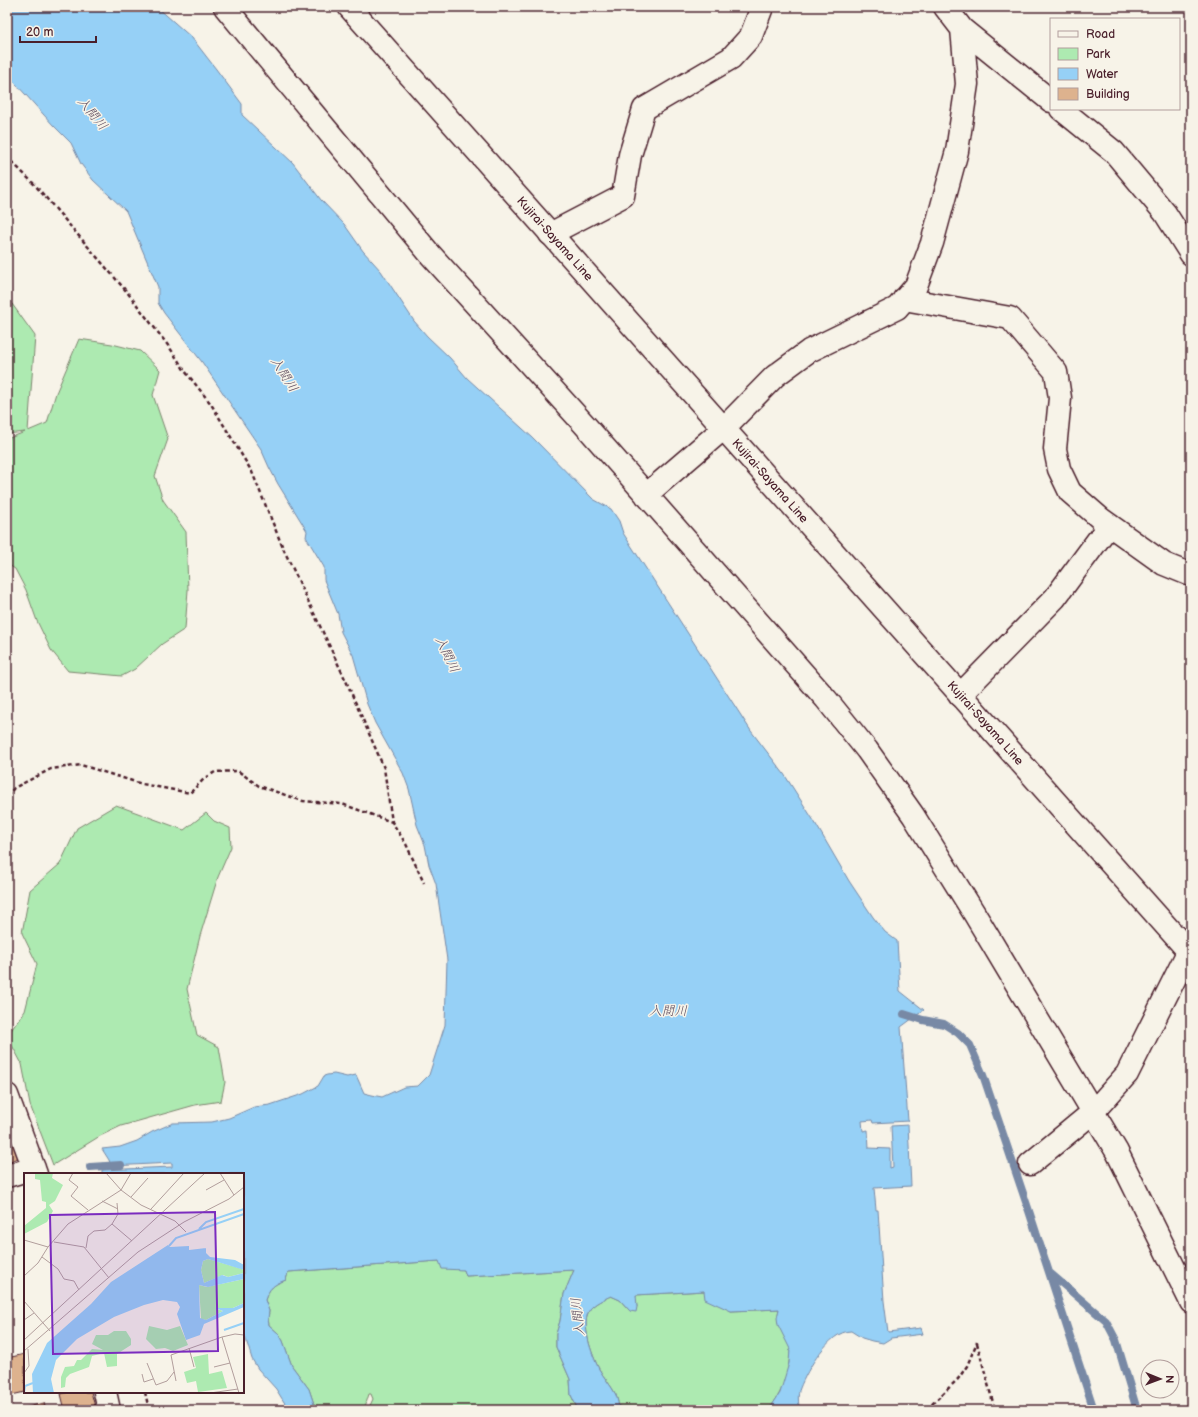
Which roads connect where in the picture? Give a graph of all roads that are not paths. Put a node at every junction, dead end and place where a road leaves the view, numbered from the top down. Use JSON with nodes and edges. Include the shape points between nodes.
{"nodes":[{"id":1,"x":225,"y":7,"type":"edge"},
{"id":2,"x":349,"y":7,"type":"edge"},
{"id":3,"x":762,"y":7,"type":"edge"},
{"id":4,"x":945,"y":7,"type":"edge"},
{"id":5,"x":962,"y":29,"type":"junction"},
{"id":6,"x":1050,"y":100,"type":"edge"},
{"id":7,"x":1062,"y":110,"type":"edge"},
{"id":8,"x":550,"y":234,"type":"junction"},
{"id":9,"x":1191,"y":254,"type":"edge"},
{"id":10,"x":904,"y":299,"type":"junction"},
{"id":11,"x":724,"y":428,"type":"junction"},
{"id":12,"x":646,"y":495,"type":"junction"},
{"id":13,"x":1109,"y":525,"type":"junction"},
{"id":14,"x":1191,"y":575,"type":"edge"},
{"id":15,"x":960,"y":695,"type":"junction"},
{"id":16,"x":1190,"y":950,"type":"edge"},
{"id":17,"x":7,"y":1095,"type":"edge"},
{"id":18,"x":1093,"y":1112,"type":"junction"},
{"id":19,"x":1030,"y":1164,"type":"dead end"},
{"id":20,"x":35,"y":1171,"type":"edge"},
{"id":21,"x":7,"y":1176,"type":"edge"},
{"id":22,"x":1191,"y":1302,"type":"edge"},
{"id":23,"x":105,"y":1393,"type":"edge"},
{"id":24,"x":109,"y":1410,"type":"edge"}],
"edges":[{"from":1,"to":12,"type":"street","via":[[429,253]]},
{"from":2,"to":8,"type":"street","name":"Kujirai-Sayama Line"},
{"from":3,"to":8,"type":"street","via":[[751,36],[731,58],[644,109],[630,155],[623,196]]},
{"from":4,"to":5,"type":"street"},
{"from":5,"to":6,"type":"street"},
{"from":5,"to":10,"type":"street","via":[[967,84],[957,152],[932,243],[916,286]]},
{"from":7,"to":9,"type":"street","via":[[1114,152],[1165,213]]},
{"from":8,"to":11,"type":"street","name":"Kujirai-Sayama Line"},
{"from":10,"to":11,"type":"street","via":[[897,308],[809,351],[775,376]]},
{"from":10,"to":13,"type":"street","via":[[1010,318],[1056,372],[1060,398],[1055,449],[1059,469],[1070,492]]},
{"from":11,"to":12,"type":"street"},
{"from":11,"to":15,"type":"street","name":"Kujirai-Sayama Line"},
{"from":12,"to":18,"type":"street","via":[[826,699],[867,750],[913,815]]},
{"from":13,"to":14,"type":"street","via":[[1164,564]]},
{"from":13,"to":15,"type":"street","via":[[1055,598]]},
{"from":15,"to":16,"type":"street","name":"Kujirai-Sayama Line"},
{"from":16,"to":18,"type":"street","via":[[1128,1074]]},
{"from":17,"to":20,"type":"street"},
{"from":18,"to":19,"type":"street"},
{"from":18,"to":22,"type":"street","via":[[1117,1152]]},
{"from":20,"to":21,"type":"street"},
{"from":23,"to":24,"type":"street"}]}
